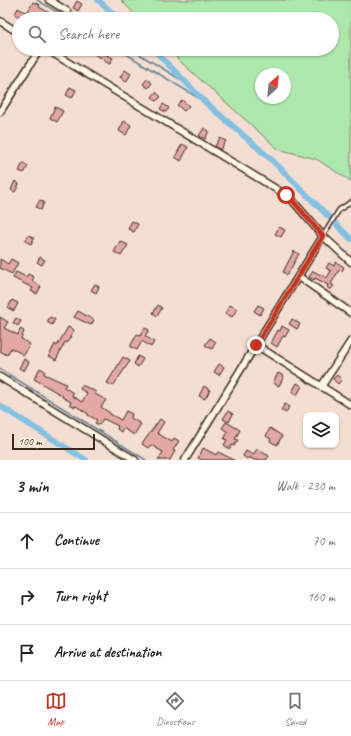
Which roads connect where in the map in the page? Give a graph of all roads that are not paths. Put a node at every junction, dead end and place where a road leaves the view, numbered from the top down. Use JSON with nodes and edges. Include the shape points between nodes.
{"nodes":[{"id":1,"x":49,"y":0,"type":"edge"},
{"id":2,"x":67,"y":11,"type":"dead end"},
{"id":3,"x":0,"y":21,"type":"edge"},
{"id":4,"x":12,"y":29,"type":"edge"},
{"id":5,"x":36,"y":56,"type":"edge"},
{"id":6,"x":58,"y":56,"type":"edge"},
{"id":7,"x":0,"y":112,"type":"edge"},
{"id":8,"x":351,"y":202,"type":"edge"},
{"id":9,"x":325,"y":233,"type":"junction"},
{"id":10,"x":351,"y":262,"type":"edge"},
{"id":11,"x":298,"y":276,"type":"junction"},
{"id":12,"x":351,"y":313,"type":"edge"},
{"id":13,"x":351,"y":341,"type":"edge"},
{"id":14,"x":256,"y":345,"type":"junction"},
{"id":15,"x":0,"y":377,"type":"edge"},
{"id":16,"x":321,"y":387,"type":"junction"},
{"id":17,"x":351,"y":405,"type":"edge"},
{"id":18,"x":135,"y":460,"type":"edge"},
{"id":19,"x":185,"y":460,"type":"edge"}],
"edges":[{"from":1,"to":2,"type":"street"},
{"from":3,"to":4,"type":"street"},
{"from":5,"to":7,"type":"street"},
{"from":6,"to":9,"type":"street","via":[[286,195]]},
{"from":8,"to":9,"type":"lane","via":[[339,210]]},
{"from":9,"to":10,"type":"street"},
{"from":9,"to":11,"type":"street"},
{"from":11,"to":12,"type":"street"},
{"from":11,"to":14,"type":"street"},
{"from":13,"to":16,"type":"street"},
{"from":14,"to":16,"type":"street"},
{"from":14,"to":19,"type":"street"},
{"from":15,"to":18,"type":"street"},
{"from":16,"to":17,"type":"street"}]}
